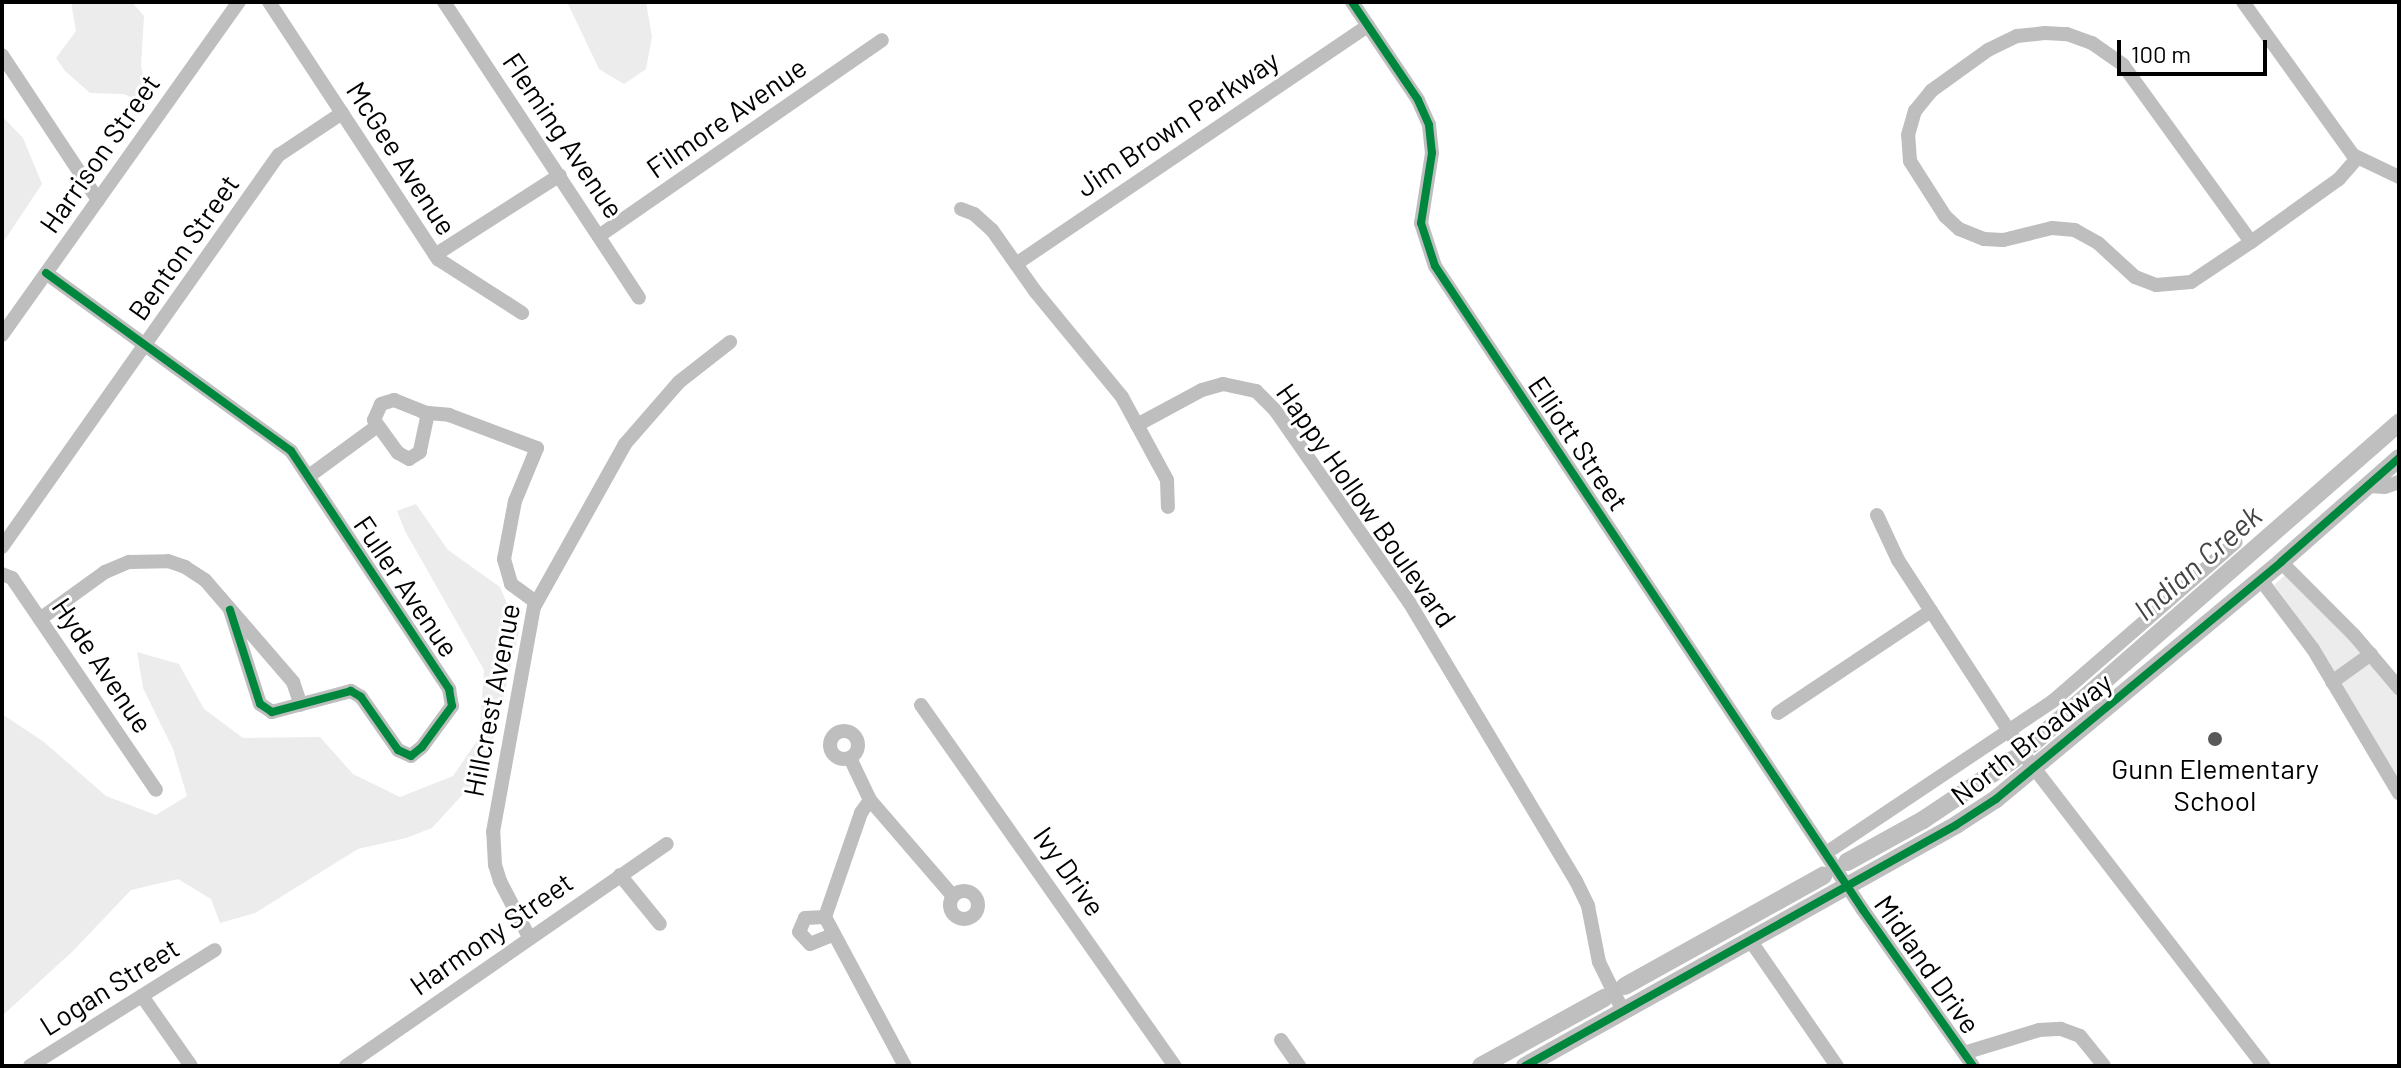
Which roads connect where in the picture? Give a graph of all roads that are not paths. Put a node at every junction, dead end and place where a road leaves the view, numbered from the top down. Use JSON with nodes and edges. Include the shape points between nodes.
{"nodes":[{"id":1,"x":239,"y":2,"type":"edge"},
{"id":2,"x":269,"y":2,"type":"edge"},
{"id":3,"x":444,"y":2,"type":"edge"},
{"id":4,"x":1352,"y":2,"type":"edge"},
{"id":5,"x":2243,"y":2,"type":"edge"},
{"id":6,"x":1368,"y":26,"type":"junction"},
{"id":7,"x":882,"y":40,"type":"dead end"},
{"id":8,"x":2,"y":55,"type":"edge"},
{"id":9,"x":342,"y":113,"type":"junction"},
{"id":10,"x":2357,"y":158,"type":"junction"},
{"id":11,"x":560,"y":175,"type":"junction"},
{"id":12,"x":2399,"y":177,"type":"edge"},
{"id":13,"x":98,"y":200,"type":"junction"},
{"id":14,"x":961,"y":209,"type":"dead end"},
{"id":15,"x":599,"y":236,"type":"junction"},
{"id":16,"x":2251,"y":242,"type":"junction"},
{"id":17,"x":435,"y":255,"type":"junction"},
{"id":18,"x":1016,"y":264,"type":"junction"},
{"id":19,"x":46,"y":273,"type":"junction"},
{"id":20,"x":639,"y":298,"type":"dead end"},
{"id":21,"x":522,"y":313,"type":"dead end"},
{"id":22,"x":2,"y":335,"type":"edge"},
{"id":23,"x":730,"y":342,"type":"dead end"},
{"id":24,"x":145,"y":344,"type":"junction"},
{"id":25,"x":428,"y":413,"type":"junction"},
{"id":26,"x":1137,"y":425,"type":"junction"},
{"id":27,"x":376,"y":427,"type":"junction"},
{"id":28,"x":2399,"y":458,"type":"edge"},
{"id":29,"x":309,"y":476,"type":"junction"},
{"id":30,"x":2399,"y":482,"type":"edge"},
{"id":31,"x":2368,"y":486,"type":"junction"},
{"id":32,"x":1168,"y":507,"type":"dead end"},
{"id":33,"x":1877,"y":515,"type":"dead end"},
{"id":34,"x":2236,"y":542,"type":"dead end"},
{"id":35,"x":2,"y":547,"type":"edge"},
{"id":36,"x":2281,"y":562,"type":"junction"},
{"id":37,"x":2261,"y":580,"type":"junction"},
{"id":38,"x":6,"y":582,"type":"edge"},
{"id":39,"x":536,"y":602,"type":"junction"},
{"id":40,"x":230,"y":610,"type":"junction"},
{"id":41,"x":1931,"y":611,"type":"junction"},
{"id":42,"x":40,"y":619,"type":"junction"},
{"id":43,"x":2371,"y":654,"type":"junction"},
{"id":44,"x":2330,"y":678,"type":"junction"},
{"id":45,"x":2399,"y":688,"type":"edge"},
{"id":46,"x":301,"y":705,"type":"junction"},
{"id":47,"x":921,"y":705,"type":"dead end"},
{"id":48,"x":1778,"y":713,"type":"dead end"},
{"id":49,"x":2010,"y":733,"type":"junction"},
{"id":50,"x":850,"y":758,"type":"dead end"},
{"id":51,"x":2035,"y":769,"type":"junction"},
{"id":52,"x":156,"y":790,"type":"dead end"},
{"id":53,"x":2399,"y":793,"type":"edge"},
{"id":54,"x":870,"y":800,"type":"junction"},
{"id":55,"x":667,"y":844,"type":"dead end"},
{"id":56,"x":1826,"y":853,"type":"junction"},
{"id":57,"x":620,"y":875,"type":"junction"},
{"id":58,"x":1848,"y":886,"type":"junction"},
{"id":59,"x":953,"y":896,"type":"dead end"},
{"id":60,"x":825,"y":917,"type":"junction"},
{"id":61,"x":660,"y":924,"type":"dead end"},
{"id":62,"x":832,"y":935,"type":"junction"},
{"id":63,"x":529,"y":937,"type":"junction"},
{"id":64,"x":1750,"y":940,"type":"junction"},
{"id":65,"x":215,"y":950,"type":"dead end"},
{"id":66,"x":142,"y":996,"type":"junction"},
{"id":67,"x":1623,"y":1011,"type":"junction"},
{"id":68,"x":1281,"y":1040,"type":"dead end"},
{"id":69,"x":1964,"y":1053,"type":"junction"},
{"id":70,"x":30,"y":1066,"type":"edge"},
{"id":71,"x":191,"y":1066,"type":"edge"},
{"id":72,"x":346,"y":1066,"type":"edge"},
{"id":73,"x":905,"y":1066,"type":"edge"},
{"id":74,"x":1175,"y":1066,"type":"edge"},
{"id":75,"x":1299,"y":1066,"type":"edge"},
{"id":76,"x":1525,"y":1066,"type":"edge"},
{"id":77,"x":1837,"y":1066,"type":"edge"},
{"id":78,"x":1973,"y":1066,"type":"edge"},
{"id":79,"x":2104,"y":1066,"type":"edge"},
{"id":80,"x":2264,"y":1066,"type":"edge"}],
"edges":[{"from":1,"to":13,"type":"street","name":"Harrison Street"},
{"from":2,"to":9,"type":"street","name":"McGee Avenue"},
{"from":3,"to":11,"type":"street","name":"Fleming Avenue"},
{"from":4,"to":6,"type":"street","name":"Elliott Street"},
{"from":5,"to":10,"type":"street"},
{"from":6,"to":18,"type":"street","name":"Jim Brown Parkway"},
{"from":6,"to":56,"type":"street","name":"Elliott Street","via":[[1429,125],[1432,153],[1421,223],[1435,266]]},
{"from":7,"to":15,"type":"street","name":"Filmore Avenue"},
{"from":8,"to":13,"type":"street"},
{"from":9,"to":17,"type":"street","name":"McGee Avenue"},
{"from":9,"to":24,"type":"street","name":"Benton Street","via":[[279,155]]},
{"from":10,"to":12,"type":"street"},
{"from":10,"to":16,"type":"street","via":[[2339,179]]},
{"from":11,"to":15,"type":"street","name":"Fleming Avenue"},
{"from":11,"to":17,"type":"street"},
{"from":13,"to":19,"type":"street","name":"Harrison Street"},
{"from":14,"to":18,"type":"street","via":[[984,221]]},
{"from":15,"to":20,"type":"street","name":"Fleming Avenue"},
{"from":16,"to":16,"type":"street","via":[[2133,77],[2110,54],[2079,38],[2045,33],[2001,42],[1931,91],[1910,124],[1908,147],[1915,173],[1945,216],[1971,235],[2003,240],[2052,228],[2075,230],[2135,277],[2170,286],[2191,282]]},
{"from":17,"to":21,"type":"street","name":"McGee Avenue"},
{"from":18,"to":26,"type":"street","via":[[1115,388]]},
{"from":19,"to":22,"type":"street","name":"Harrison Street"},
{"from":19,"to":24,"type":"street","name":"Fuller Avenue"},
{"from":23,"to":39,"type":"street","name":"Hillcrest Avenue","via":[[679,382],[625,444]]},
{"from":24,"to":29,"type":"street","name":"Fuller Avenue","via":[[283,443]]},
{"from":24,"to":35,"type":"street","name":"Benton Street"},
{"from":25,"to":27,"type":"street","via":[[386,401],[375,414]]},
{"from":25,"to":27,"type":"street","via":[[420,452],[409,459]]},
{"from":25,"to":39,"type":"street","via":[[449,415],[537,448],[515,501],[504,559],[511,584]]},
{"from":26,"to":32,"type":"street","via":[[1167,480]]},
{"from":26,"to":67,"type":"street","name":"Happy Hollow Boulevard","via":[[1223,384],[1256,391],[1275,410],[1409,602],[1576,881],[1588,906],[1599,962]]},
{"from":27,"to":29,"type":"street"},
{"from":28,"to":31,"type":"main road","name":"North Broadway"},
{"from":29,"to":46,"type":"street","name":"Fuller Avenue","via":[[454,701],[411,756],[398,750],[357,693],[345,691]]},
{"from":30,"to":31,"type":"street"},
{"from":31,"to":36,"type":"main road","name":"North Broadway"},
{"from":33,"to":41,"type":"street"},
{"from":34,"to":49,"type":"street","via":[[2075,684]]},
{"from":36,"to":37,"type":"main road","name":"North Broadway"},
{"from":36,"to":43,"type":"street"},
{"from":37,"to":44,"type":"street"},
{"from":37,"to":51,"type":"main road","name":"North Broadway"},
{"from":38,"to":42,"type":"street","name":"Hyde Avenue"},
{"from":39,"to":63,"type":"street","name":"Hillcrest Avenue","via":[[493,832],[500,881]]},
{"from":40,"to":42,"type":"street","via":[[205,580],[185,567],[145,560],[105,572]]},
{"from":40,"to":46,"type":"street","via":[[293,682]]},
{"from":40,"to":46,"type":"street","name":"Fuller Avenue","via":[[260,704],[272,712]]},
{"from":41,"to":48,"type":"street"},
{"from":41,"to":49,"type":"street"},
{"from":42,"to":52,"type":"street","name":"Hyde Avenue"},
{"from":43,"to":44,"type":"street"},
{"from":43,"to":45,"type":"street"},
{"from":44,"to":53,"type":"street"},
{"from":47,"to":74,"type":"street","name":"Ivy Drive"},
{"from":49,"to":51,"type":"street"},
{"from":49,"to":56,"type":"street"},
{"from":50,"to":54,"type":"street"},
{"from":51,"to":58,"type":"main road","name":"North Broadway","via":[[1978,812]]},
{"from":51,"to":80,"type":"street"},
{"from":54,"to":59,"type":"street"},
{"from":54,"to":60,"type":"street"},
{"from":55,"to":57,"type":"street","name":"Harmony Street"},
{"from":56,"to":58,"type":"street","name":"Elliott Street"},
{"from":57,"to":61,"type":"street"},
{"from":57,"to":63,"type":"street","name":"Harmony Street"},
{"from":58,"to":64,"type":"main road","name":"North Broadway"},
{"from":58,"to":69,"type":"street","name":"Midland Drive"},
{"from":60,"to":62,"type":"street"},
{"from":60,"to":62,"type":"street","via":[[805,918],[799,932],[810,944]]},
{"from":62,"to":73,"type":"street"},
{"from":63,"to":72,"type":"street","name":"Harmony Street"},
{"from":64,"to":67,"type":"main road","name":"North Broadway"},
{"from":64,"to":77,"type":"street"},
{"from":65,"to":66,"type":"street","name":"Logan Street"},
{"from":66,"to":70,"type":"street","name":"Logan Street"},
{"from":66,"to":71,"type":"street"},
{"from":67,"to":76,"type":"main road","name":"North Broadway"},
{"from":68,"to":75,"type":"street"},
{"from":69,"to":78,"type":"street","name":"Midland Drive"},
{"from":69,"to":79,"type":"street","via":[[2039,1030],[2061,1029],[2080,1036]]}]}
